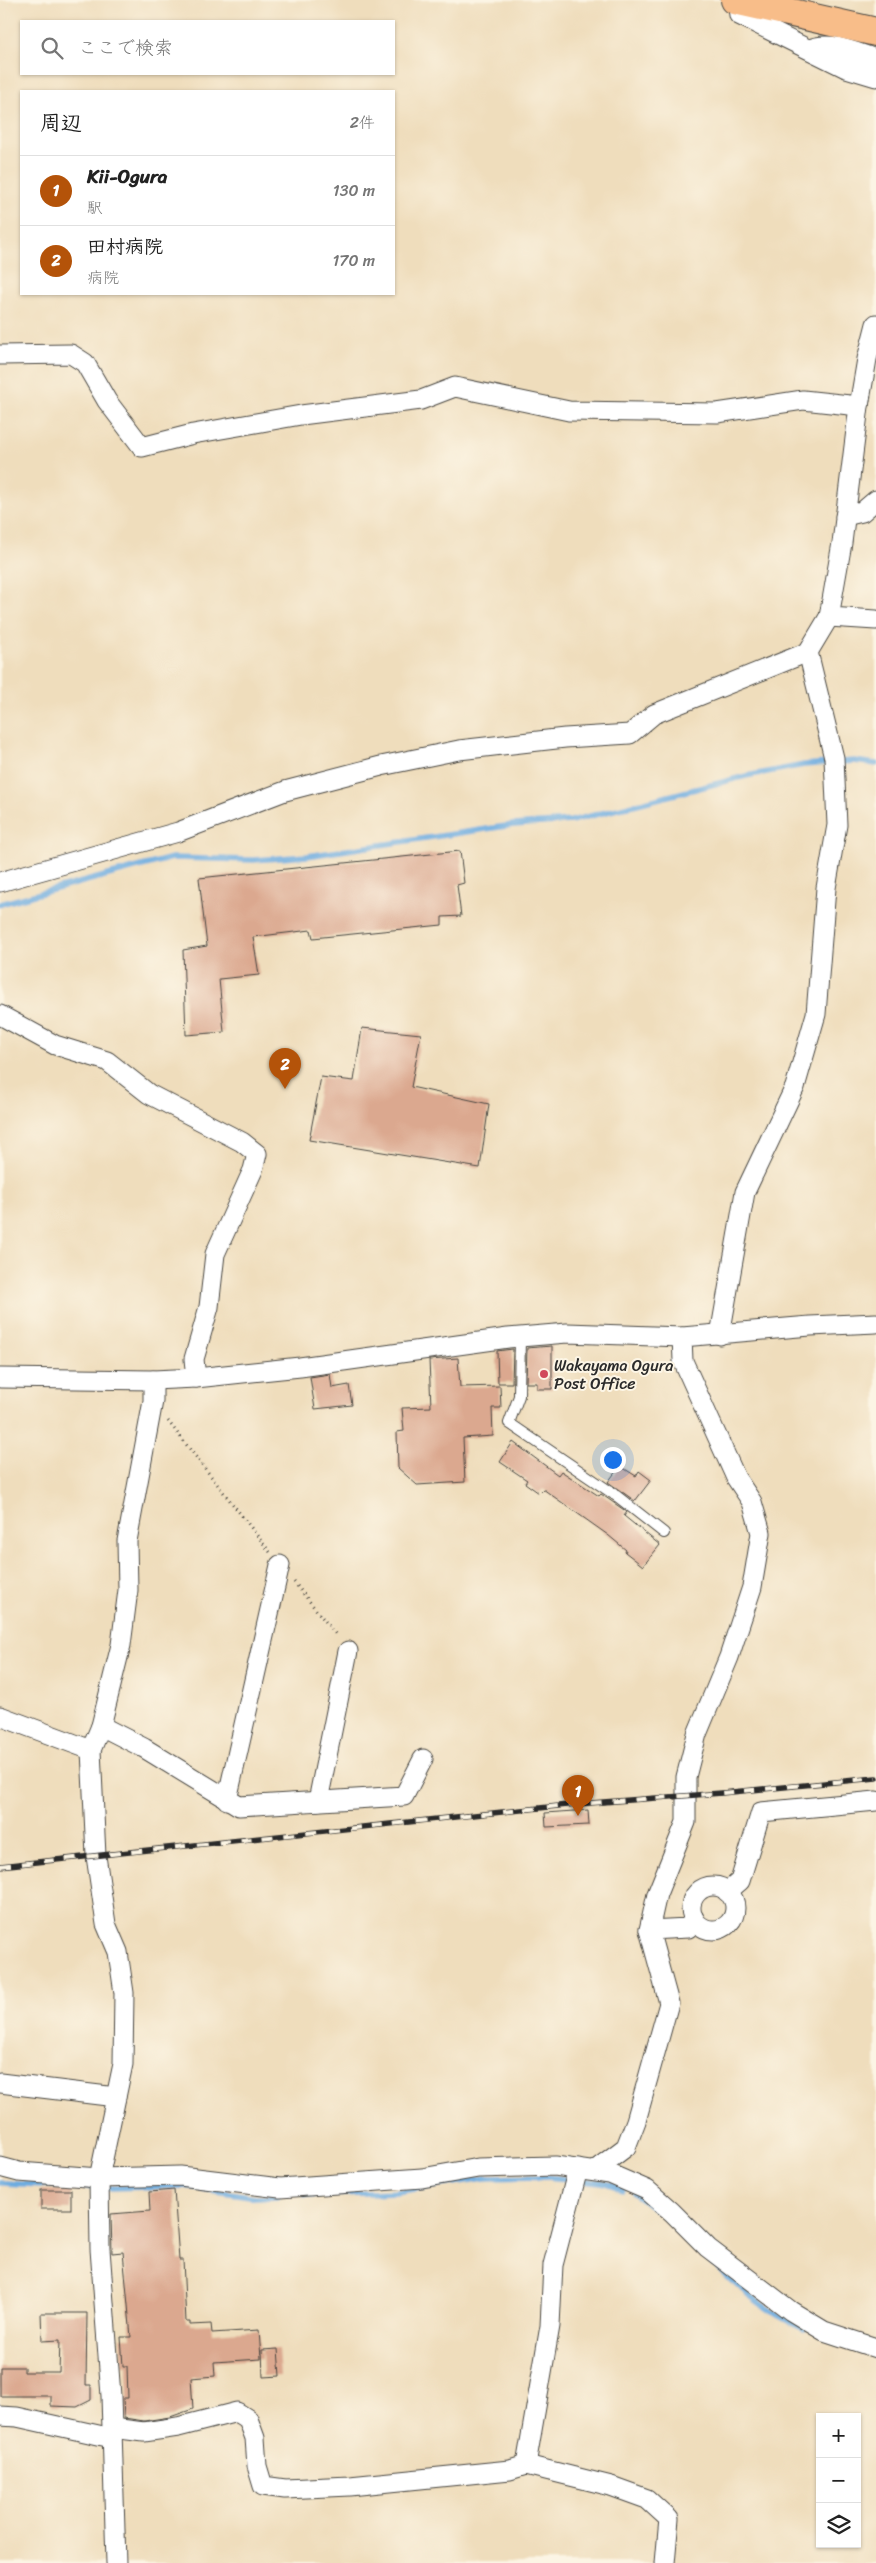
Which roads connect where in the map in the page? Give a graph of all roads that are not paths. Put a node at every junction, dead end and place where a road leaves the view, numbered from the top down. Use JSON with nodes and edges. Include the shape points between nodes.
{"nodes":[{"id":1,"x":736,"y":0,"type":"edge"},
{"id":2,"x":876,"y":32,"type":"edge"},
{"id":3,"x":810,"y":49,"type":"junction"},
{"id":4,"x":876,"y":58,"type":"edge"},
{"id":5,"x":876,"y":77,"type":"edge"},
{"id":6,"x":876,"y":324,"type":"edge"},
{"id":7,"x":0,"y":355,"type":"edge"},
{"id":8,"x":859,"y":406,"type":"junction"},
{"id":9,"x":876,"y":500,"type":"edge"},
{"id":10,"x":845,"y":516,"type":"junction"},
{"id":11,"x":829,"y":617,"type":"junction"},
{"id":12,"x":876,"y":620,"type":"edge"},
{"id":13,"x":808,"y":652,"type":"junction"},
{"id":14,"x":0,"y":882,"type":"edge"},
{"id":15,"x":0,"y":1015,"type":"edge"},
{"id":16,"x":876,"y":1323,"type":"edge"},
{"id":17,"x":720,"y":1335,"type":"junction"},
{"id":18,"x":520,"y":1337,"type":"junction"},
{"id":19,"x":682,"y":1337,"type":"junction"},
{"id":20,"x":0,"y":1378,"type":"edge"},
{"id":21,"x":196,"y":1378,"type":"junction"},
{"id":22,"x":153,"y":1380,"type":"junction"},
{"id":23,"x":664,"y":1533,"type":"dead end"},
{"id":24,"x":280,"y":1565,"type":"road end"},
{"id":25,"x":348,"y":1651,"type":"road end"},
{"id":26,"x":0,"y":1716,"type":"edge"},
{"id":27,"x":101,"y":1726,"type":"junction"},
{"id":28,"x":91,"y":1750,"type":"junction"},
{"id":29,"x":423,"y":1759,"type":"dead end"},
{"id":30,"x":228,"y":1800,"type":"junction"},
{"id":31,"x":318,"y":1801,"type":"junction"},
{"id":32,"x":876,"y":1801,"type":"edge"},
{"id":33,"x":728,"y":1892,"type":"junction"},
{"id":34,"x":694,"y":1918,"type":"junction"},
{"id":35,"x":649,"y":1930,"type":"junction"},
{"id":36,"x":0,"y":2083,"type":"edge"},
{"id":37,"x":116,"y":2097,"type":"junction"},
{"id":38,"x":0,"y":2168,"type":"edge"},
{"id":39,"x":586,"y":2170,"type":"junction"},
{"id":40,"x":98,"y":2178,"type":"junction"},
{"id":41,"x":876,"y":2348,"type":"edge"},
{"id":42,"x":0,"y":2416,"type":"edge"},
{"id":43,"x":112,"y":2433,"type":"junction"},
{"id":44,"x":526,"y":2465,"type":"junction"},
{"id":45,"x":116,"y":2563,"type":"edge"},
{"id":46,"x":665,"y":2563,"type":"edge"}],
"edges":[{"from":1,"to":2,"type":"main road"},
{"from":1,"to":3,"type":"street","via":[[739,15]]},
{"from":3,"to":4,"type":"street","via":[[818,45]]},
{"from":3,"to":5,"type":"street","via":[[846,68]]},
{"from":6,"to":8,"type":"street"},
{"from":7,"to":8,"type":"street","via":[[71,354],[86,363],[107,401],[142,447],[193,434],[301,415],[421,400],[455,387],[569,411],[717,413],[803,400]]},
{"from":8,"to":10,"type":"street"},
{"from":9,"to":10,"type":"street","via":[[862,512]]},
{"from":10,"to":11,"type":"street"},
{"from":11,"to":12,"type":"street"},
{"from":11,"to":13,"type":"street"},
{"from":13,"to":14,"type":"street","via":[[654,714],[630,734],[459,750],[381,766],[285,791],[178,832]]},
{"from":13,"to":17,"type":"street","via":[[834,758],[837,825],[826,888],[816,1014],[795,1086],[745,1192]]},
{"from":15,"to":21,"type":"street","via":[[54,1044],[108,1061],[149,1094],[242,1142],[257,1154],[253,1170],[215,1254],[209,1307],[194,1358]]},
{"from":16,"to":17,"type":"street"},
{"from":17,"to":19,"type":"street"},
{"from":18,"to":19,"type":"street","via":[[567,1333]]},
{"from":18,"to":21,"type":"street"},
{"from":18,"to":23,"type":"lane","via":[[519,1396],[509,1423],[618,1497]]},
{"from":19,"to":35,"type":"street","via":[[683,1361],[736,1478],[752,1502],[761,1533],[752,1587],[729,1657],[697,1734],[686,1777],[686,1822],[657,1894]]},
{"from":20,"to":22,"type":"street"},
{"from":21,"to":22,"type":"street"},
{"from":22,"to":27,"type":"street","via":[[127,1541],[128,1590],[121,1645]]},
{"from":24,"to":30,"type":"street"},
{"from":25,"to":31,"type":"street"},
{"from":26,"to":28,"type":"street"},
{"from":27,"to":28,"type":"street"},
{"from":27,"to":30,"type":"street","via":[[144,1748]]},
{"from":28,"to":37,"type":"street","via":[[96,1856],[106,1924],[118,1952],[124,1993],[123,2064]]},
{"from":29,"to":31,"type":"street","via":[[404,1796]]},
{"from":30,"to":31,"type":"street","via":[[239,1806]]},
{"from":32,"to":33,"type":"street","via":[[760,1812],[740,1882]]},
{"from":33,"to":34,"type":"street","via":[[718,1886],[710,1886],[697,1893],[691,1904]]},
{"from":33,"to":34,"type":"street","via":[[735,1904],[734,1912],[723,1927],[708,1929]]},
{"from":34,"to":35,"type":"street","via":[[688,1928]]},
{"from":35,"to":39,"type":"street","via":[[669,2003],[626,2148]]},
{"from":36,"to":37,"type":"street"},
{"from":37,"to":40,"type":"street"},
{"from":38,"to":40,"type":"street"},
{"from":39,"to":40,"type":"street","via":[[555,2166],[478,2168],[422,2178],[280,2188],[180,2176]]},
{"from":39,"to":41,"type":"street","via":[[610,2174],[647,2190],[708,2248],[791,2311],[824,2330]]},
{"from":39,"to":44,"type":"street","via":[[554,2265],[550,2326]]},
{"from":40,"to":43,"type":"street"},
{"from":42,"to":43,"type":"street"},
{"from":43,"to":44,"type":"street","via":[[178,2427],[237,2412],[248,2418],[263,2486],[285,2489],[350,2486],[510,2470]]},
{"from":43,"to":45,"type":"street"},
{"from":44,"to":46,"type":"street","via":[[571,2475],[647,2499],[668,2519]]}]}
